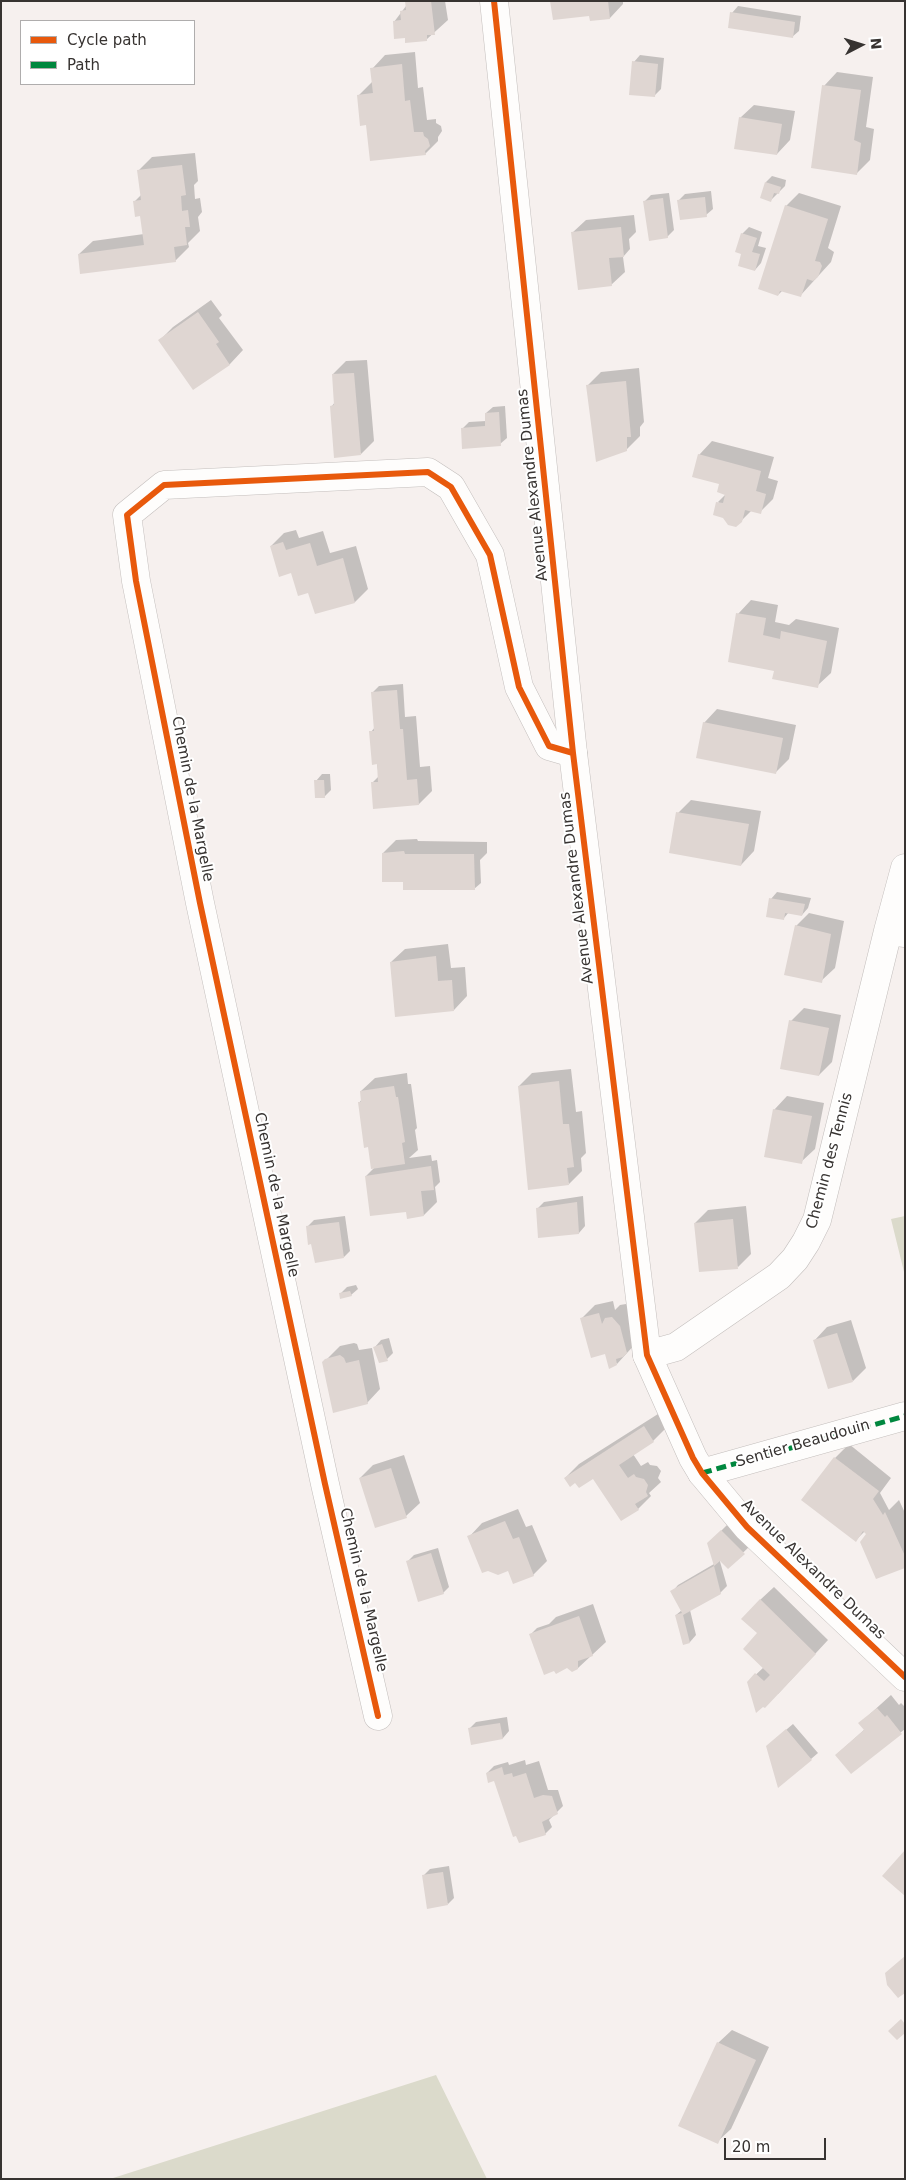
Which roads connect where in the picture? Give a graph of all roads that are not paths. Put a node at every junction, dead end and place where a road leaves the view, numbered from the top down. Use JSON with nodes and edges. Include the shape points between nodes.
{"nodes":[{"id":1,"x":494,"y":1,"type":"edge"},
{"id":2,"x":574,"y":753,"type":"junction"},
{"id":3,"x":905,"y":868,"type":"edge"},
{"id":4,"x":896,"y":932,"type":"edge"},
{"id":5,"x":647,"y":1355,"type":"junction"},
{"id":6,"x":905,"y":1416,"type":"edge"},
{"id":7,"x":702,"y":1473,"type":"junction"},
{"id":8,"x":905,"y":1677,"type":"edge"},
{"id":9,"x":378,"y":1716,"type":"dead end"}],
"edges":[{"from":1,"to":2,"type":"street","name":"Avenue Alexandre Dumas"},
{"from":2,"to":5,"type":"street","name":"Avenue Alexandre Dumas"},
{"from":2,"to":9,"type":"street","name":"Chemin de la Margelle","via":[[549,746],[519,687],[490,555],[451,487],[428,472],[164,485],[127,515],[136,581],[200,903]]},
{"from":3,"to":4,"type":"street","name":"Chemin des Tennis"},
{"from":4,"to":5,"type":"street","name":"Chemin des Tennis","via":[[817,1220],[806,1242],[779,1276],[676,1347]]},
{"from":5,"to":7,"type":"street","name":"Avenue Alexandre Dumas"},
{"from":6,"to":7,"type":"street","name":"Sentier Beaudouin"},
{"from":7,"to":8,"type":"street","name":"Avenue Alexandre Dumas","via":[[748,1527]]}]}
